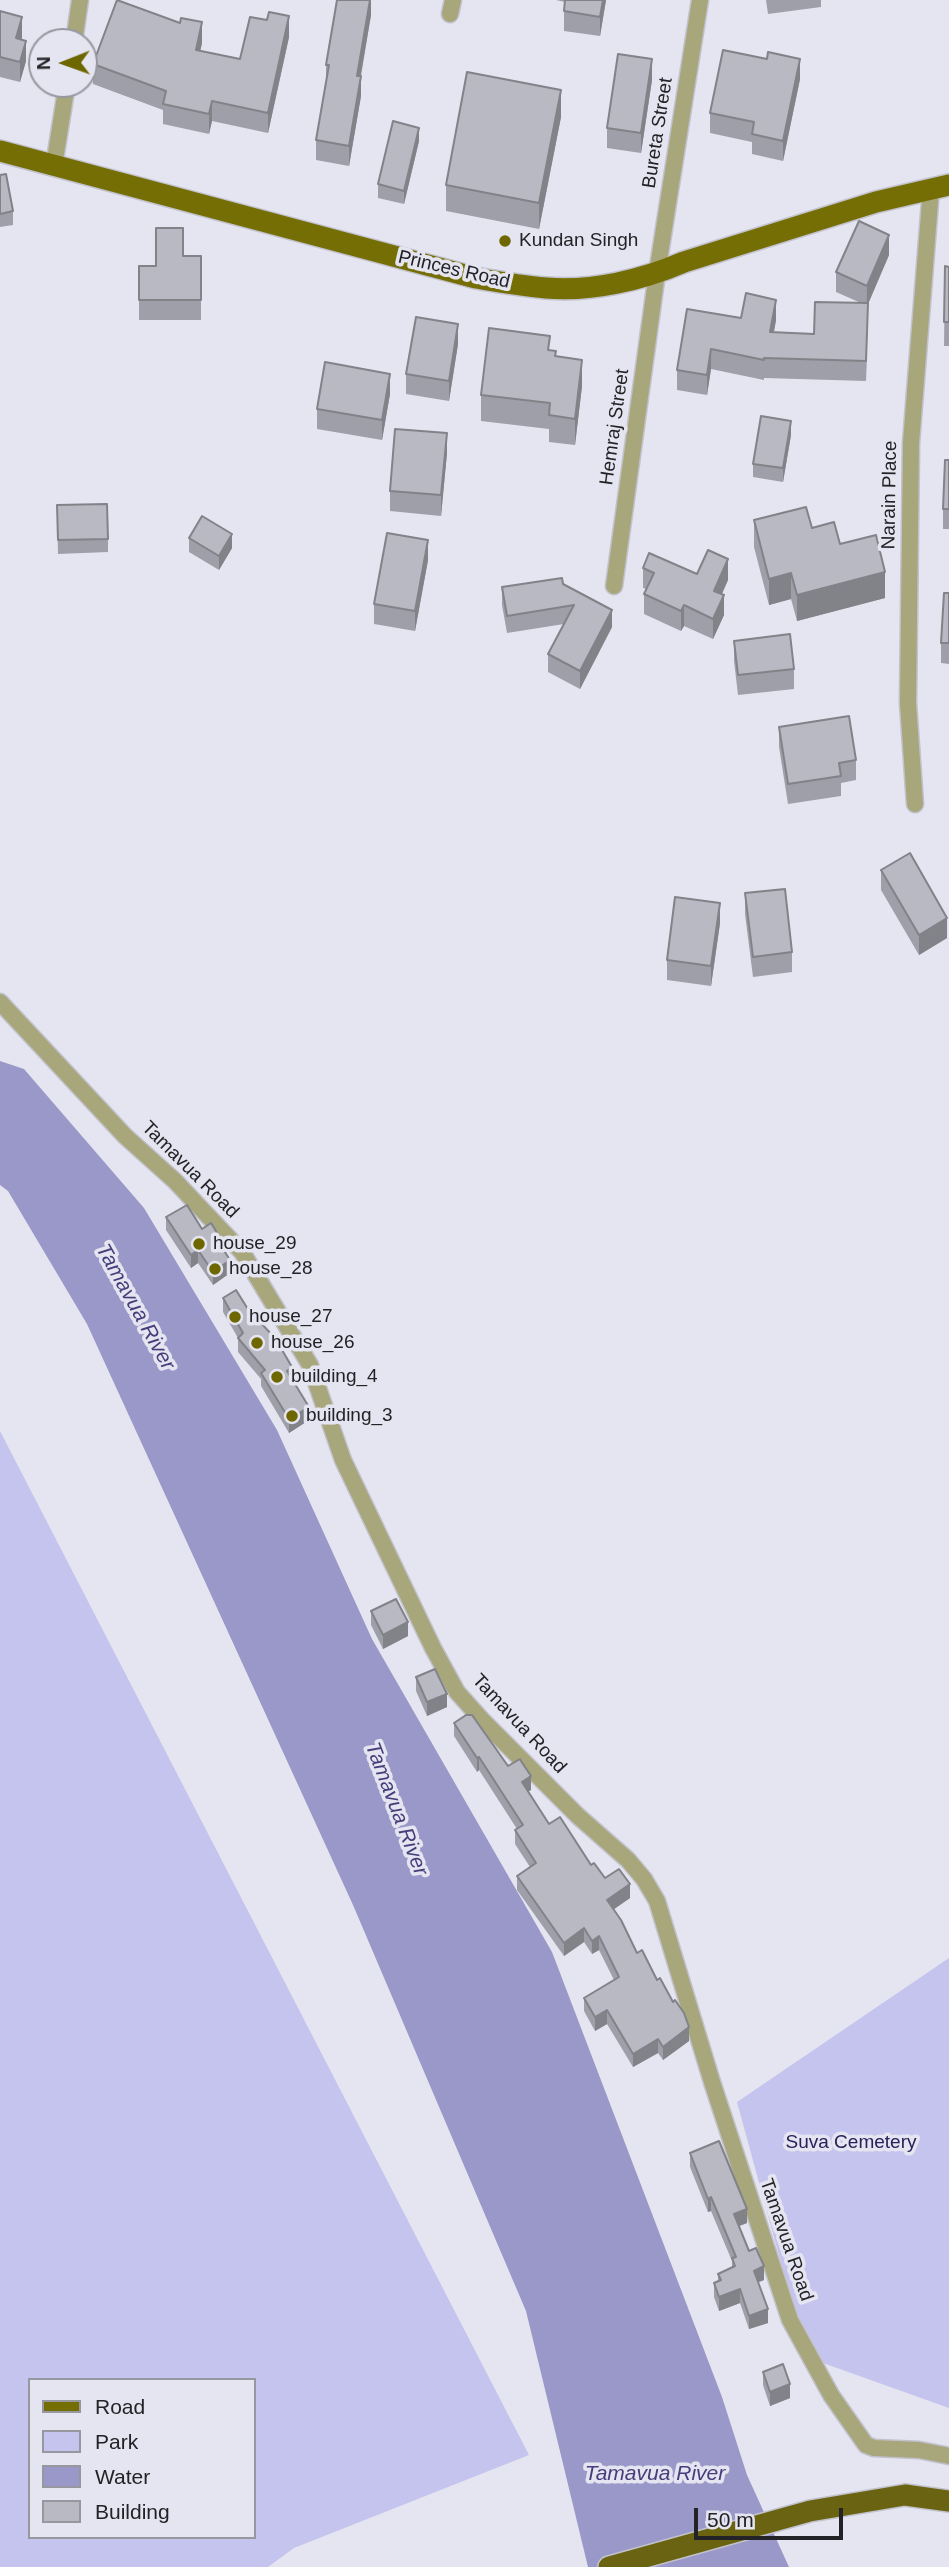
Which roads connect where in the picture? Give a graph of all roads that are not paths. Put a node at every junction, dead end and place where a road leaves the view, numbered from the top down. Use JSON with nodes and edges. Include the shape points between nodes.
{"nodes":[{"id":1,"x":80,"y":0,"type":"edge"},
{"id":2,"x":700,"y":0,"type":"edge"},
{"id":3,"x":76,"y":28,"type":"edge"},
{"id":4,"x":65,"y":98,"type":"edge"},
{"id":5,"x":0,"y":151,"type":"edge"},
{"id":6,"x":54,"y":166,"type":"junction"},
{"id":7,"x":940,"y":187,"type":"edge"},
{"id":8,"x":657,"y":273,"type":"junction"},
{"id":9,"x":614,"y":586,"type":"dead end"},
{"id":10,"x":915,"y":804,"type":"dead end"},
{"id":11,"x":0,"y":1002,"type":"edge"},
{"id":12,"x":949,"y":2456,"type":"edge"},
{"id":13,"x":949,"y":2501,"type":"edge"},
{"id":14,"x":609,"y":2567,"type":"edge"}],
"edges":[{"from":1,"to":3,"type":"street"},
{"from":2,"to":8,"type":"street","name":"Bureta Street"},
{"from":4,"to":6,"type":"street"},
{"from":5,"to":6,"type":"main road","name":"Princes Road"},
{"from":6,"to":8,"type":"main road","name":"Princes Road","via":[[475,278],[548,288],[598,286]]},
{"from":7,"to":8,"type":"main road","name":"Princes Road","via":[[876,202]]},
{"from":7,"to":10,"type":"street","name":"Narain Place","via":[[911,443],[908,703]]},
{"from":8,"to":9,"type":"street","name":"Hemraj Street"},
{"from":11,"to":12,"type":"street","name":"Tamavua Road","via":[[242,1252],[310,1365],[343,1460],[457,1692],[523,1762],[628,1860],[657,1900],[790,2320],[831,2395],[860,2440],[874,2448]]},
{"from":13,"to":14,"type":"highway","via":[[905,2495],[810,2511]]}]}
